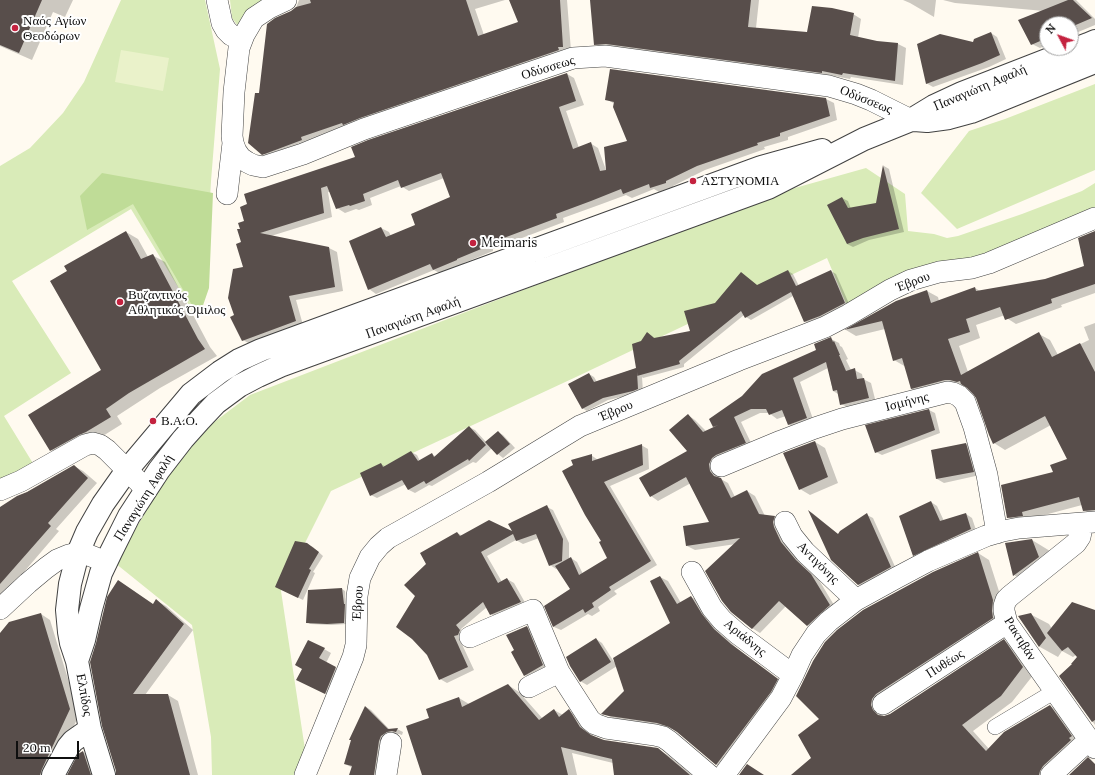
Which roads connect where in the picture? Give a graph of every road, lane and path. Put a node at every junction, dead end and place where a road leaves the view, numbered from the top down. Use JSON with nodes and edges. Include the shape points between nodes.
{"nodes":[{"id":1,"x":217,"y":0,"type":"edge"},
{"id":2,"x":286,"y":0,"type":"edge"},
{"id":3,"x":241,"y":40,"type":"junction"},
{"id":4,"x":1095,"y":41,"type":"edge"},
{"id":5,"x":1095,"y":62,"type":"edge"},
{"id":6,"x":911,"y":120,"type":"junction"},
{"id":7,"x":864,"y":138,"type":"junction"},
{"id":8,"x":233,"y":143,"type":"junction"},
{"id":9,"x":227,"y":194,"type":"dead end"},
{"id":10,"x":1095,"y":218,"type":"edge"},
{"id":11,"x":721,"y":466,"type":"dead end"},
{"id":12,"x":127,"y":470,"type":"junction"},
{"id":13,"x":146,"y":489,"type":"junction"},
{"id":14,"x":0,"y":490,"type":"edge"},
{"id":15,"x":785,"y":522,"type":"dead end"},
{"id":16,"x":1089,"y":522,"type":"edge"},
{"id":17,"x":996,"y":533,"type":"junction"},
{"id":18,"x":78,"y":553,"type":"junction"},
{"id":19,"x":106,"y":562,"type":"junction"},
{"id":20,"x":692,"y":572,"type":"dead end"},
{"id":21,"x":856,"y":600,"type":"junction"},
{"id":22,"x":0,"y":609,"type":"edge"},
{"id":23,"x":1007,"y":624,"type":"junction"},
{"id":24,"x":470,"y":637,"type":"dead end"},
{"id":25,"x":78,"y":661,"type":"junction"},
{"id":26,"x":559,"y":672,"type":"junction"},
{"id":27,"x":793,"y":675,"type":"junction"},
{"id":28,"x":530,"y":687,"type":"dead end"},
{"id":29,"x":1055,"y":691,"type":"junction"},
{"id":30,"x":883,"y":704,"type":"dead end"},
{"id":31,"x":995,"y":727,"type":"dead end"},
{"id":32,"x":90,"y":729,"type":"junction"},
{"id":33,"x":391,"y":743,"type":"dead end"},
{"id":34,"x":1092,"y":744,"type":"edge"},
{"id":35,"x":53,"y":775,"type":"edge"},
{"id":36,"x":104,"y":775,"type":"edge"},
{"id":37,"x":306,"y":775,"type":"edge"},
{"id":38,"x":386,"y":775,"type":"edge"},
{"id":39,"x":709,"y":775,"type":"edge"},
{"id":40,"x":724,"y":775,"type":"edge"},
{"id":41,"x":1051,"y":775,"type":"edge"}],
"edges":[{"from":1,"to":3,"type":"street","via":[[226,30]]},
{"from":2,"to":3,"type":"street","via":[[254,18]]},
{"from":3,"to":8,"type":"street","via":[[234,92]]},
{"from":4,"to":6,"type":"street","name":"Παναγιώτη Αφαλή","via":[[962,93]]},
{"from":5,"to":6,"type":"street","name":"Παναγιώτη Αφαλή","via":[[959,115],[927,121]]},
{"from":6,"to":7,"type":"street","name":"Παναγιώτη Αφαλή"},
{"from":6,"to":8,"type":"street","name":"Οδύσσεως","via":[[871,100],[829,86],[573,53],[263,167],[246,162],[236,151]]},
{"from":7,"to":12,"type":"street","name":"Παναγιώτη Αφαλή","via":[[760,167],[252,354],[220,372],[191,394]]},
{"from":7,"to":13,"type":"street","name":"Παναγιώτη Αφαλή","via":[[768,188],[295,360],[258,376],[230,392],[208,411],[170,454]]},
{"from":8,"to":9,"type":"street"},
{"from":10,"to":37,"type":"street","name":"Έβρου","via":[[989,263],[911,280],[831,324],[580,426],[488,482],[388,538],[370,556],[360,578],[353,657]]},
{"from":11,"to":17,"type":"street","name":"Ισμήνης","via":[[842,419],[948,392],[953,393],[965,402],[974,427],[988,481]]},
{"from":12,"to":13,"type":"street"},
{"from":12,"to":14,"type":"street","via":[[100,445],[89,443]]},
{"from":12,"to":18,"type":"street","name":"Παναγιώτη Αφαλή","via":[[103,504]]},
{"from":13,"to":19,"type":"street","name":"Παναγιώτη Αφαλή"},
{"from":15,"to":21,"type":"street","name":"Αντιγόνης","via":[[805,552]]},
{"from":16,"to":17,"type":"street","via":[[1019,528]]},
{"from":16,"to":23,"type":"street","name":"Ρακτιβάν","via":[[1076,543],[1006,600],[1004,611]]},
{"from":17,"to":21,"type":"street","via":[[928,561]]},
{"from":18,"to":19,"type":"street"},
{"from":18,"to":22,"type":"street","via":[[57,560]]},
{"from":18,"to":25,"type":"street","name":"Παναγιώτη Αφαλή","via":[[67,610],[69,632]]},
{"from":19,"to":25,"type":"street","name":"Παναγιώτη Αφαλή"},
{"from":20,"to":27,"type":"street","name":"Αριάδνης","via":[[712,608],[722,620]]},
{"from":21,"to":27,"type":"street","via":[[828,621],[816,634]]},
{"from":23,"to":29,"type":"street","name":"Ρακτιβάν"},
{"from":23,"to":30,"type":"street","name":"Πυθέως"},
{"from":24,"to":26,"type":"street","via":[[533,610]]},
{"from":25,"to":32,"type":"street","name":"Ελπίδος"},
{"from":26,"to":28,"type":"street"},
{"from":26,"to":39,"type":"street","via":[[586,716],[595,724],[663,737]]},
{"from":27,"to":40,"type":"street","via":[[776,706]]},
{"from":29,"to":31,"type":"street"},
{"from":29,"to":34,"type":"street","name":"Ρακτιβάν"},
{"from":32,"to":35,"type":"street","via":[[68,747]]},
{"from":32,"to":36,"type":"street","name":"Ελπίδος"},
{"from":33,"to":38,"type":"street"},
{"from":34,"to":41,"type":"street"}]}
